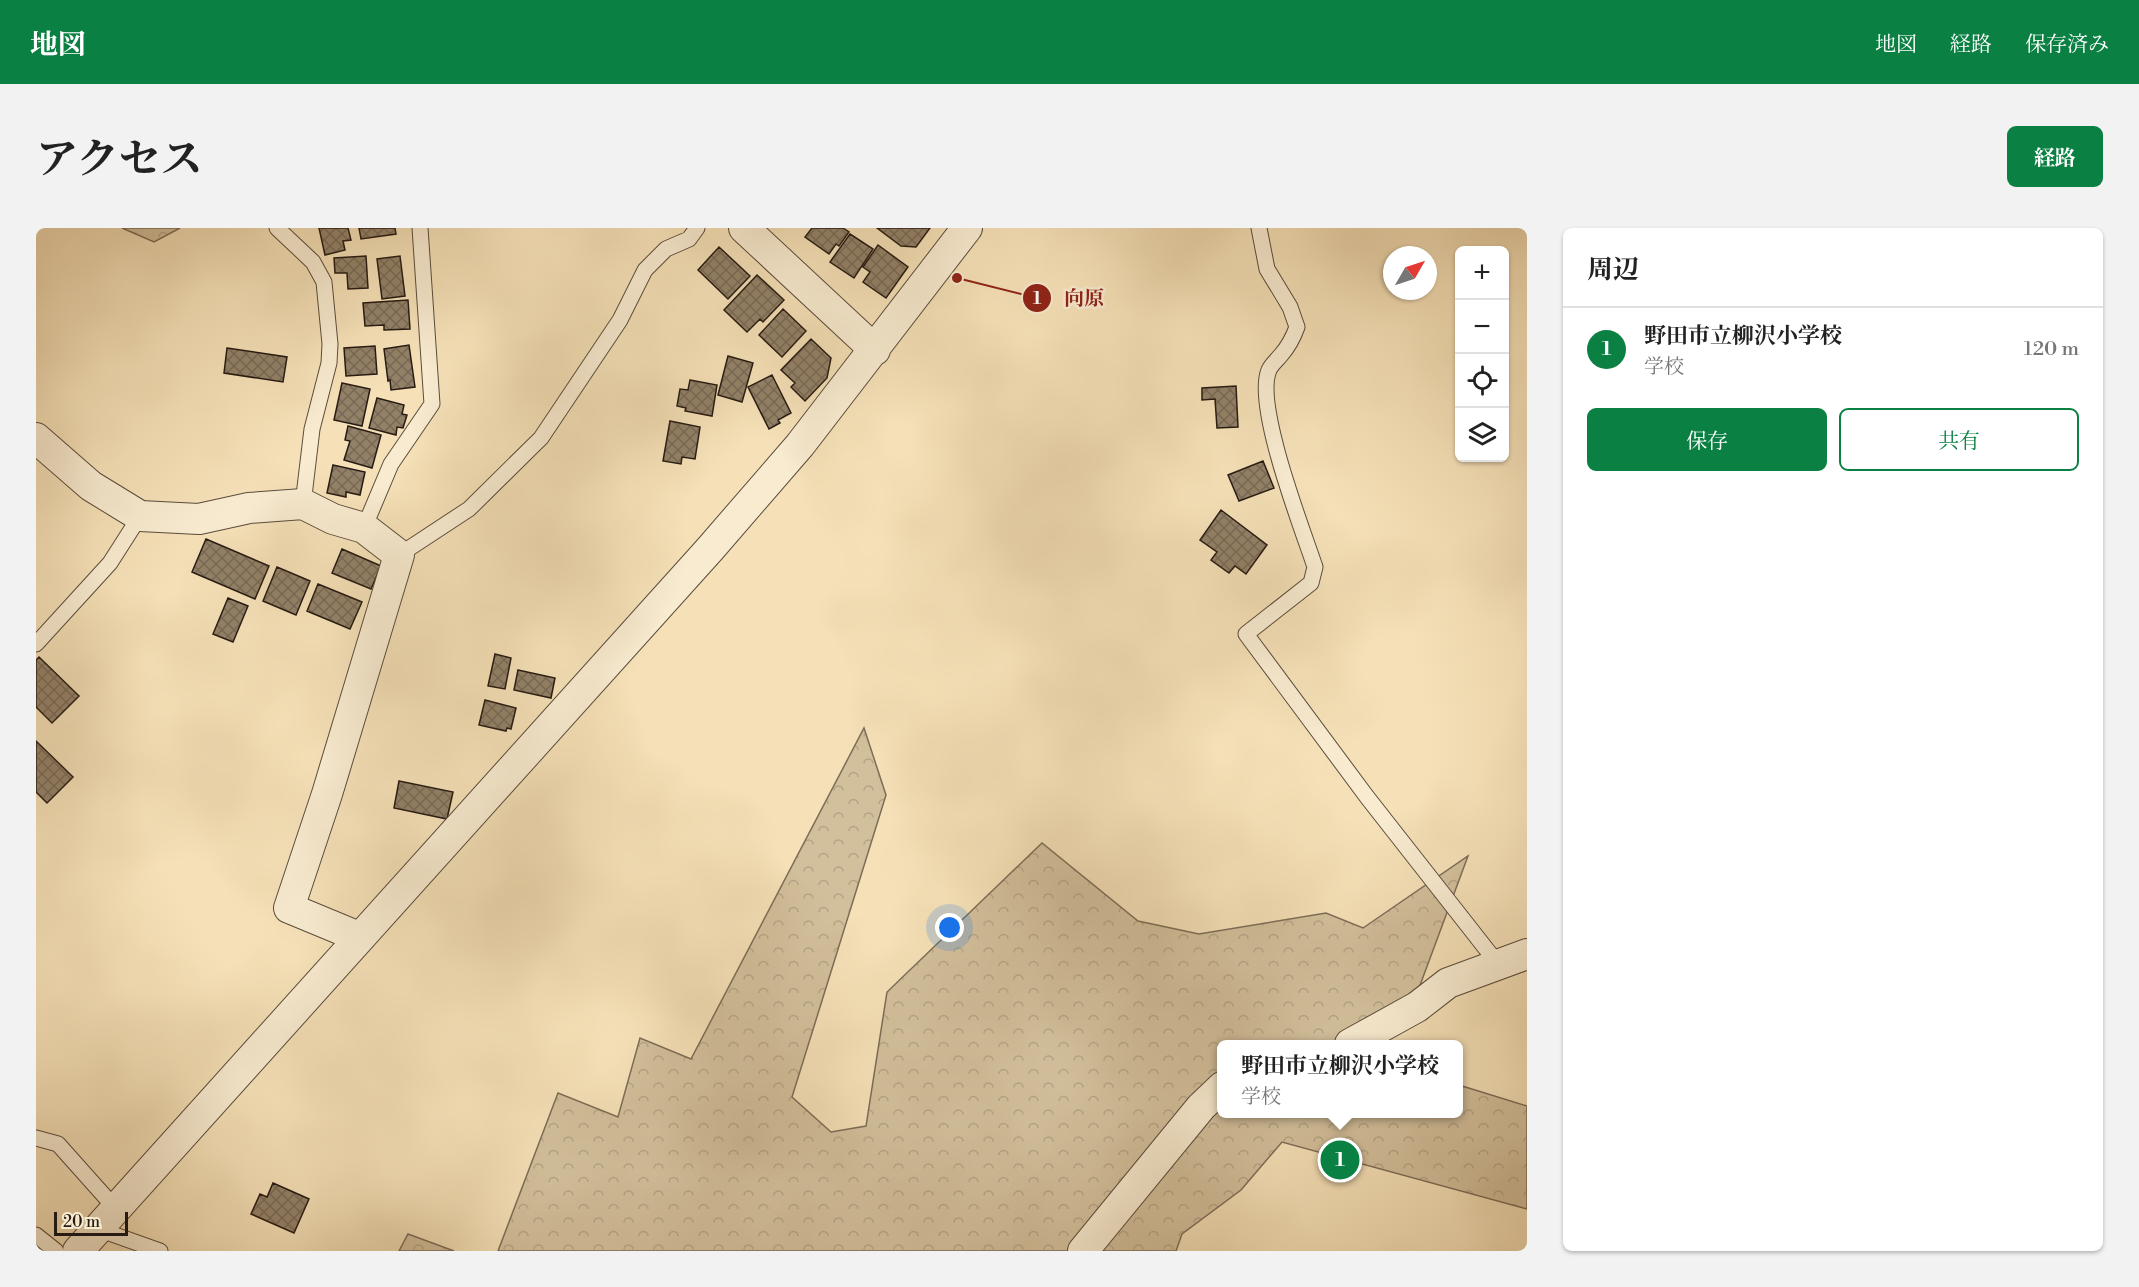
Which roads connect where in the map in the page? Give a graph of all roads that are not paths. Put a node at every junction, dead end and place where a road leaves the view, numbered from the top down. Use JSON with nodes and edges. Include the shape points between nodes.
{"nodes":[{"id":1,"x":277,"y":228,"type":"edge"},
{"id":2,"x":420,"y":228,"type":"edge"},
{"id":3,"x":697,"y":228,"type":"edge"},
{"id":4,"x":744,"y":228,"type":"edge"},
{"id":5,"x":967,"y":228,"type":"edge"},
{"id":6,"x":1259,"y":228,"type":"edge"},
{"id":7,"x":875,"y":350,"type":"junction"},
{"id":8,"x":36,"y":438,"type":"edge"},
{"id":9,"x":303,"y":504,"type":"junction"},
{"id":10,"x":140,"y":516,"type":"junction"},
{"id":11,"x":364,"y":528,"type":"junction"},
{"id":12,"x":399,"y":555,"type":"junction"},
{"id":13,"x":36,"y":644,"type":"edge"},
{"id":14,"x":359,"y":937,"type":"junction"},
{"id":15,"x":1527,"y":954,"type":"edge"},
{"id":16,"x":1498,"y":964,"type":"junction"},
{"id":17,"x":1357,"y":1040,"type":"edge"},
{"id":18,"x":1217,"y":1091,"type":"edge"},
{"id":19,"x":36,"y":1138,"type":"edge"},
{"id":20,"x":107,"y":1219,"type":"junction"},
{"id":21,"x":36,"y":1235,"type":"edge"},
{"id":22,"x":56,"y":1251,"type":"edge"},
{"id":23,"x":78,"y":1251,"type":"edge"},
{"id":24,"x":160,"y":1251,"type":"edge"},
{"id":25,"x":1083,"y":1251,"type":"edge"}],
"edges":[{"from":1,"to":9,"type":"lane","via":[[313,262],[324,282],[329,333],[328,363],[312,429]]},
{"from":2,"to":11,"type":"lane","via":[[432,404],[390,464]]},
{"from":3,"to":12,"type":"lane","via":[[689,239],[666,249],[645,270],[620,320],[541,438],[469,509]]},
{"from":4,"to":7,"type":"street"},
{"from":5,"to":7,"type":"street"},
{"from":6,"to":16,"type":"lane","via":[[1267,268],[1297,327],[1291,342],[1269,369],[1266,398],[1280,466],[1315,567],[1311,583],[1246,634]]},
{"from":7,"to":14,"type":"street","via":[[710,549]]},
{"from":8,"to":10,"type":"street","via":[[91,486]]},
{"from":9,"to":10,"type":"street","via":[[249,508],[198,519]]},
{"from":9,"to":11,"type":"street"},
{"from":10,"to":13,"type":"lane","via":[[110,562]]},
{"from":11,"to":12,"type":"street"},
{"from":12,"to":14,"type":"street","via":[[289,908]]},
{"from":14,"to":20,"type":"street"},
{"from":15,"to":16,"type":"street"},
{"from":16,"to":17,"type":"street","via":[[1448,982],[1417,1007]]},
{"from":18,"to":25,"type":"street"},
{"from":19,"to":20,"type":"lane","via":[[58,1144]]},
{"from":20,"to":23,"type":"street"},
{"from":20,"to":24,"type":"lane"},
{"from":21,"to":22,"type":"lane"}]}
